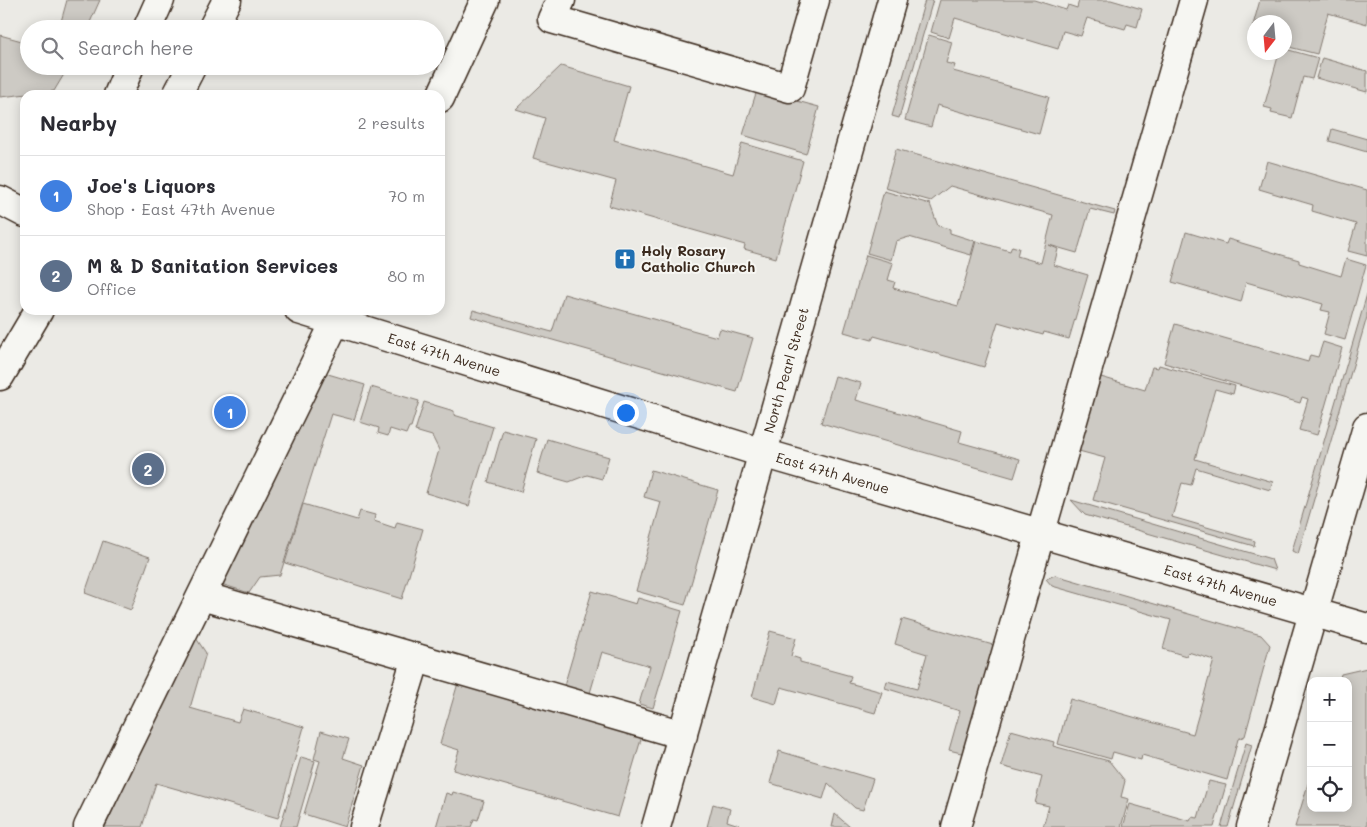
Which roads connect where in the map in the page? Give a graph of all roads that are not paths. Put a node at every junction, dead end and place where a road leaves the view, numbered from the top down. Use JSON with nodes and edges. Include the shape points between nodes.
{"nodes":[{"id":1,"x":160,"y":0,"type":"edge"},
{"id":2,"x":227,"y":0,"type":"edge"},
{"id":3,"x":485,"y":0,"type":"edge"},
{"id":4,"x":561,"y":0,"type":"edge"},
{"id":5,"x":815,"y":0,"type":"edge"},
{"id":6,"x":892,"y":0,"type":"edge"},
{"id":7,"x":1194,"y":0,"type":"edge"},
{"id":8,"x":151,"y":20,"type":"edge"},
{"id":9,"x":217,"y":20,"type":"edge"},
{"id":10,"x":126,"y":75,"type":"edge"},
{"id":11,"x":187,"y":75,"type":"edge"},
{"id":12,"x":120,"y":90,"type":"edge"},
{"id":13,"x":179,"y":90,"type":"edge"},
{"id":14,"x":444,"y":90,"type":"edge"},
{"id":15,"x":0,"y":200,"type":"edge"},
{"id":16,"x":20,"y":210,"type":"edge"},
{"id":17,"x":35,"y":315,"type":"edge"},
{"id":18,"x":339,"y":316,"type":"edge"},
{"id":19,"x":0,"y":376,"type":"edge"},
{"id":20,"x":1367,"y":427,"type":"edge"},
{"id":21,"x":763,"y":453,"type":"junction"},
{"id":22,"x":1041,"y":533,"type":"junction"},
{"id":23,"x":202,"y":596,"type":"junction"},
{"id":24,"x":1313,"y":613,"type":"junction"},
{"id":25,"x":1367,"y":628,"type":"edge"},
{"id":26,"x":416,"y":658,"type":"junction"},
{"id":27,"x":683,"y":735,"type":"junction"},
{"id":28,"x":88,"y":827,"type":"edge"},
{"id":29,"x":364,"y":827,"type":"edge"},
{"id":30,"x":656,"y":827,"type":"edge"},
{"id":31,"x":956,"y":827,"type":"edge"},
{"id":32,"x":1251,"y":827,"type":"edge"}],
"edges":[{"from":1,"to":8,"type":"street"},
{"from":2,"to":9,"type":"street"},
{"from":3,"to":14,"type":"street"},
{"from":4,"to":5,"type":"street","via":[[552,19],[790,88]]},
{"from":6,"to":21,"type":"street","name":"North Pearl Street"},
{"from":7,"to":22,"type":"street"},
{"from":10,"to":12,"type":"street"},
{"from":11,"to":13,"type":"street"},
{"from":15,"to":16,"type":"street"},
{"from":17,"to":19,"type":"street"},
{"from":18,"to":21,"type":"street","name":"East 47th Avenue"},
{"from":18,"to":23,"type":"street"},
{"from":20,"to":24,"type":"street"},
{"from":21,"to":22,"type":"street","name":"East 47th Avenue"},
{"from":21,"to":27,"type":"street","name":"North Pearl Street"},
{"from":22,"to":24,"type":"street","name":"East 47th Avenue"},
{"from":22,"to":31,"type":"street"},
{"from":23,"to":26,"type":"street"},
{"from":23,"to":28,"type":"street"},
{"from":24,"to":25,"type":"street","name":"East 47th Avenue"},
{"from":24,"to":32,"type":"street"},
{"from":26,"to":27,"type":"street"},
{"from":26,"to":29,"type":"street"},
{"from":27,"to":30,"type":"street","name":"North Pearl Street"}]}
